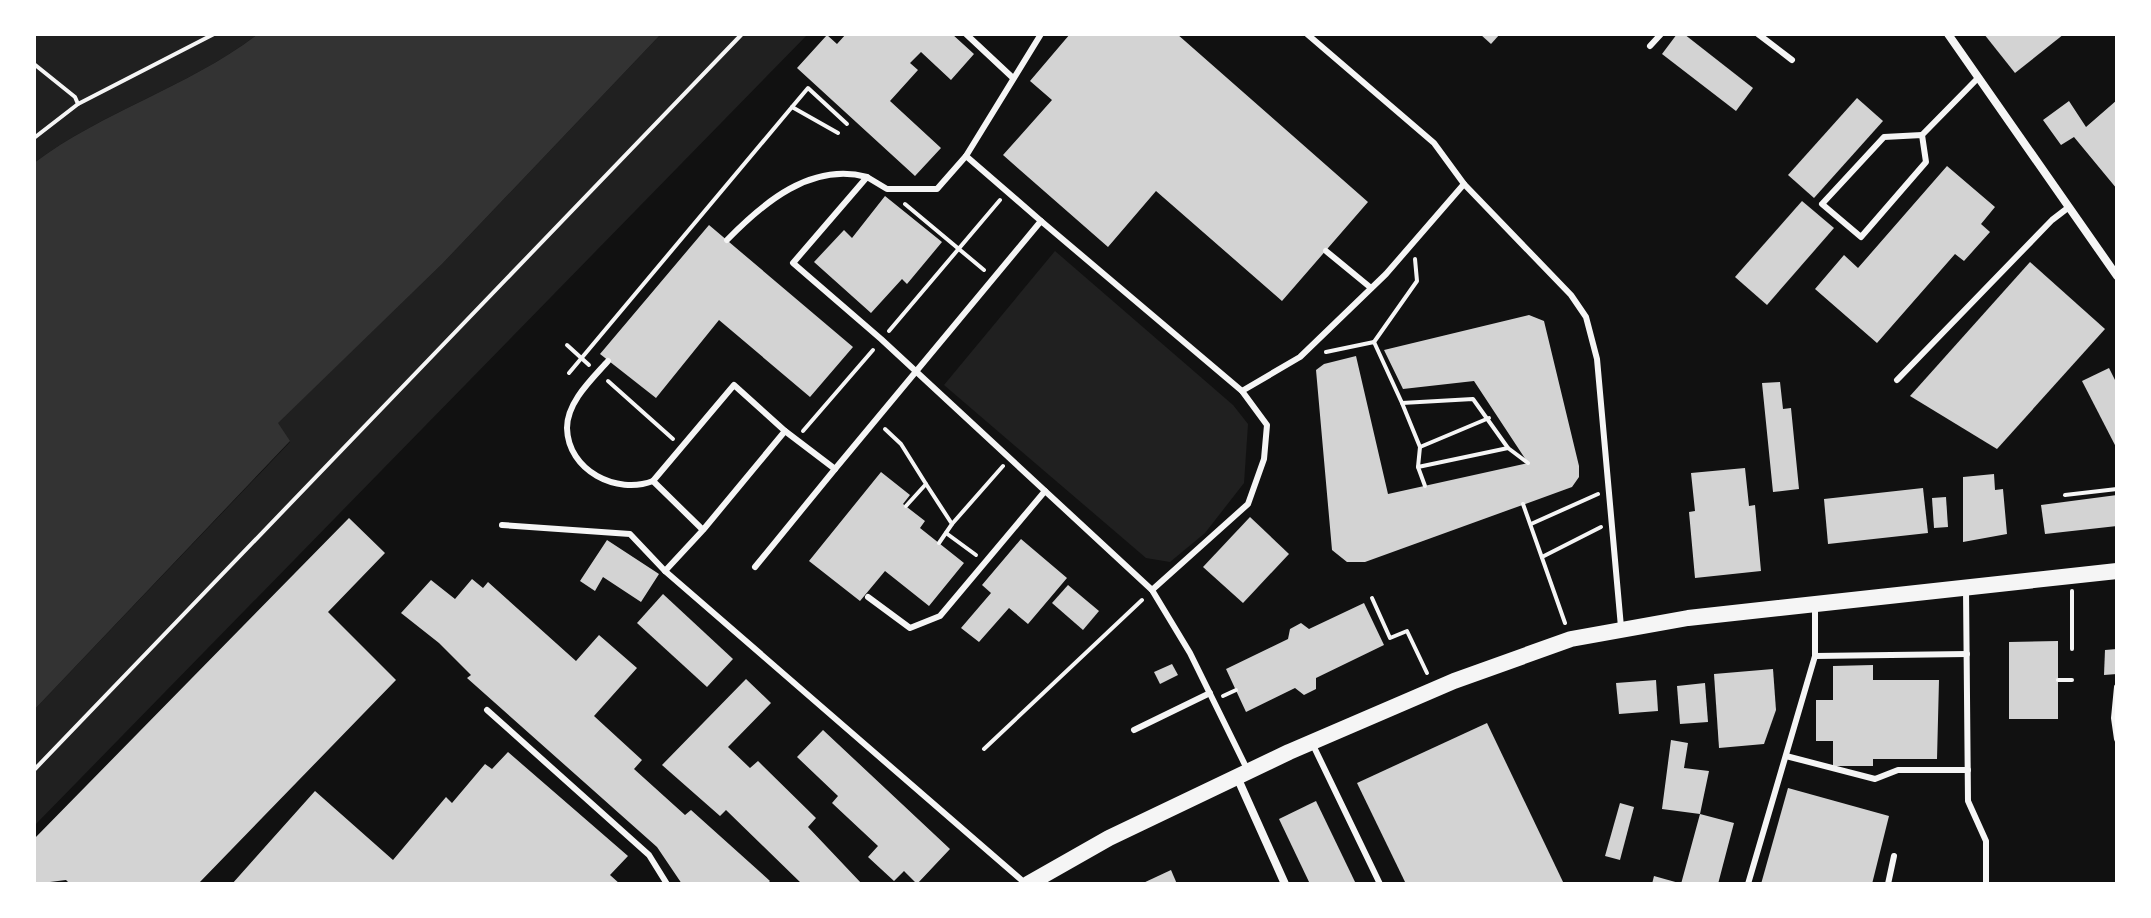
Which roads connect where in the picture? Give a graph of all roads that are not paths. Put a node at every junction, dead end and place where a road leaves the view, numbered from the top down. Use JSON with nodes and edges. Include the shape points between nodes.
{"nodes":[{"id":1,"x":966,"y":34,"type":"edge"},
{"id":2,"x":1041,"y":34,"type":"edge"},
{"id":3,"x":1307,"y":34,"type":"edge"},
{"id":4,"x":1661,"y":34,"type":"edge"},
{"id":5,"x":1758,"y":34,"type":"edge"},
{"id":6,"x":1948,"y":34,"type":"edge"},
{"id":7,"x":1650,"y":46,"type":"dead end"},
{"id":8,"x":1792,"y":60,"type":"dead end"},
{"id":9,"x":1013,"y":78,"type":"junction"},
{"id":10,"x":1978,"y":78,"type":"junction"},
{"id":11,"x":1922,"y":135,"type":"junction"},
{"id":12,"x":966,"y":156,"type":"junction"},
{"id":13,"x":867,"y":177,"type":"junction"},
{"id":14,"x":1464,"y":184,"type":"junction"},
{"id":15,"x":2069,"y":207,"type":"junction"},
{"id":16,"x":1041,"y":221,"type":"junction"},
{"id":17,"x":727,"y":240,"type":"dead end"},
{"id":18,"x":1326,"y":251,"type":"dead end"},
{"id":19,"x":2117,"y":276,"type":"edge"},
{"id":20,"x":1371,"y":288,"type":"junction"},
{"id":21,"x":608,"y":361,"type":"dead end"},
{"id":22,"x":914,"y":372,"type":"junction"},
{"id":23,"x":1897,"y":380,"type":"dead end"},
{"id":24,"x":1242,"y":391,"type":"junction"},
{"id":25,"x":785,"y":431,"type":"junction"},
{"id":26,"x":835,"y":469,"type":"junction"},
{"id":27,"x":653,"y":481,"type":"junction"},
{"id":28,"x":1045,"y":491,"type":"junction"},
{"id":29,"x":502,"y":525,"type":"dead end"},
{"id":30,"x":703,"y":530,"type":"junction"},
{"id":31,"x":755,"y":567,"type":"dead end"},
{"id":32,"x":665,"y":571,"type":"junction"},
{"id":33,"x":2117,"y":571,"type":"edge"},
{"id":34,"x":1152,"y":590,"type":"junction"},
{"id":35,"x":1966,"y":590,"type":"junction"},
{"id":36,"x":868,"y":597,"type":"dead end"},
{"id":37,"x":1815,"y":606,"type":"junction"},
{"id":38,"x":1621,"y":627,"type":"junction"},
{"id":39,"x":1967,"y":654,"type":"junction"},
{"id":40,"x":1815,"y":656,"type":"junction"},
{"id":41,"x":2117,"y":687,"type":"edge"},
{"id":42,"x":1210,"y":693,"type":"junction"},
{"id":43,"x":487,"y":710,"type":"dead end"},
{"id":44,"x":1134,"y":730,"type":"dead end"},
{"id":45,"x":2117,"y":739,"type":"edge"},
{"id":46,"x":1311,"y":742,"type":"junction"},
{"id":47,"x":1786,"y":756,"type":"junction"},
{"id":48,"x":1968,"y":770,"type":"junction"},
{"id":49,"x":1243,"y":774,"type":"junction"},
{"id":50,"x":1894,"y":856,"type":"dead end"},
{"id":51,"x":667,"y":884,"type":"edge"},
{"id":52,"x":1029,"y":884,"type":"edge"},
{"id":53,"x":1285,"y":884,"type":"edge"},
{"id":54,"x":1380,"y":884,"type":"edge"},
{"id":55,"x":1748,"y":884,"type":"edge"},
{"id":56,"x":1888,"y":884,"type":"edge"},
{"id":57,"x":1986,"y":884,"type":"edge"}],
"edges":[{"from":1,"to":9,"type":"lane"},
{"from":2,"to":9,"type":"lane"},
{"from":3,"to":14,"type":"lane","via":[[1434,143]]},
{"from":4,"to":7,"type":"lane"},
{"from":5,"to":8,"type":"lane"},
{"from":6,"to":10,"type":"street"},
{"from":9,"to":12,"type":"lane"},
{"from":10,"to":11,"type":"lane"},
{"from":10,"to":15,"type":"street"},
{"from":11,"to":11,"type":"lane","via":[[1884,137],[1822,204],[1861,237],[1926,162]]},
{"from":12,"to":13,"type":"lane","via":[[937,189],[887,189]]},
{"from":12,"to":16,"type":"lane"},
{"from":13,"to":17,"type":"lane","via":[[849,172],[793,187],[758,209]]},
{"from":13,"to":22,"type":"lane","via":[[793,263]]},
{"from":14,"to":20,"type":"lane"},
{"from":14,"to":38,"type":"lane","via":[[1586,317],[1597,359]]},
{"from":15,"to":19,"type":"street"},
{"from":15,"to":23,"type":"lane"},
{"from":16,"to":22,"type":"lane"},
{"from":16,"to":24,"type":"lane"},
{"from":18,"to":20,"type":"lane"},
{"from":20,"to":24,"type":"lane","via":[[1300,357]]},
{"from":21,"to":27,"type":"lane","via":[[576,398],[567,427],[575,457],[603,481],[637,487]]},
{"from":22,"to":26,"type":"lane"},
{"from":22,"to":28,"type":"lane"},
{"from":24,"to":34,"type":"lane","via":[[1267,425],[1264,459],[1248,504]]},
{"from":25,"to":26,"type":"lane"},
{"from":25,"to":27,"type":"lane","via":[[734,385]]},
{"from":25,"to":30,"type":"lane"},
{"from":26,"to":31,"type":"lane"},
{"from":27,"to":30,"type":"lane"},
{"from":28,"to":34,"type":"lane"},
{"from":28,"to":36,"type":"lane","via":[[940,616],[910,628]]},
{"from":29,"to":32,"type":"lane","via":[[630,534]]},
{"from":30,"to":32,"type":"lane"},
{"from":32,"to":52,"type":"lane"},
{"from":33,"to":35,"type":"main road"},
{"from":34,"to":42,"type":"lane"},
{"from":35,"to":37,"type":"main road"},
{"from":35,"to":39,"type":"lane"},
{"from":37,"to":38,"type":"main road"},
{"from":37,"to":40,"type":"lane"},
{"from":38,"to":46,"type":"main road","via":[[1571,639],[1435,689]]},
{"from":39,"to":40,"type":"lane"},
{"from":39,"to":48,"type":"lane"},
{"from":40,"to":47,"type":"lane"},
{"from":41,"to":45,"type":"lane"},
{"from":42,"to":44,"type":"lane"},
{"from":42,"to":49,"type":"lane"},
{"from":43,"to":51,"type":"lane","via":[[649,855]]},
{"from":46,"to":49,"type":"main road"},
{"from":46,"to":54,"type":"lane"},
{"from":47,"to":48,"type":"lane","via":[[1875,779],[1898,770]]},
{"from":47,"to":55,"type":"lane"},
{"from":48,"to":57,"type":"lane","via":[[1968,801],[1986,841]]},
{"from":49,"to":52,"type":"main road","via":[[1109,838]]},
{"from":49,"to":53,"type":"street"},
{"from":50,"to":56,"type":"lane"}]}
